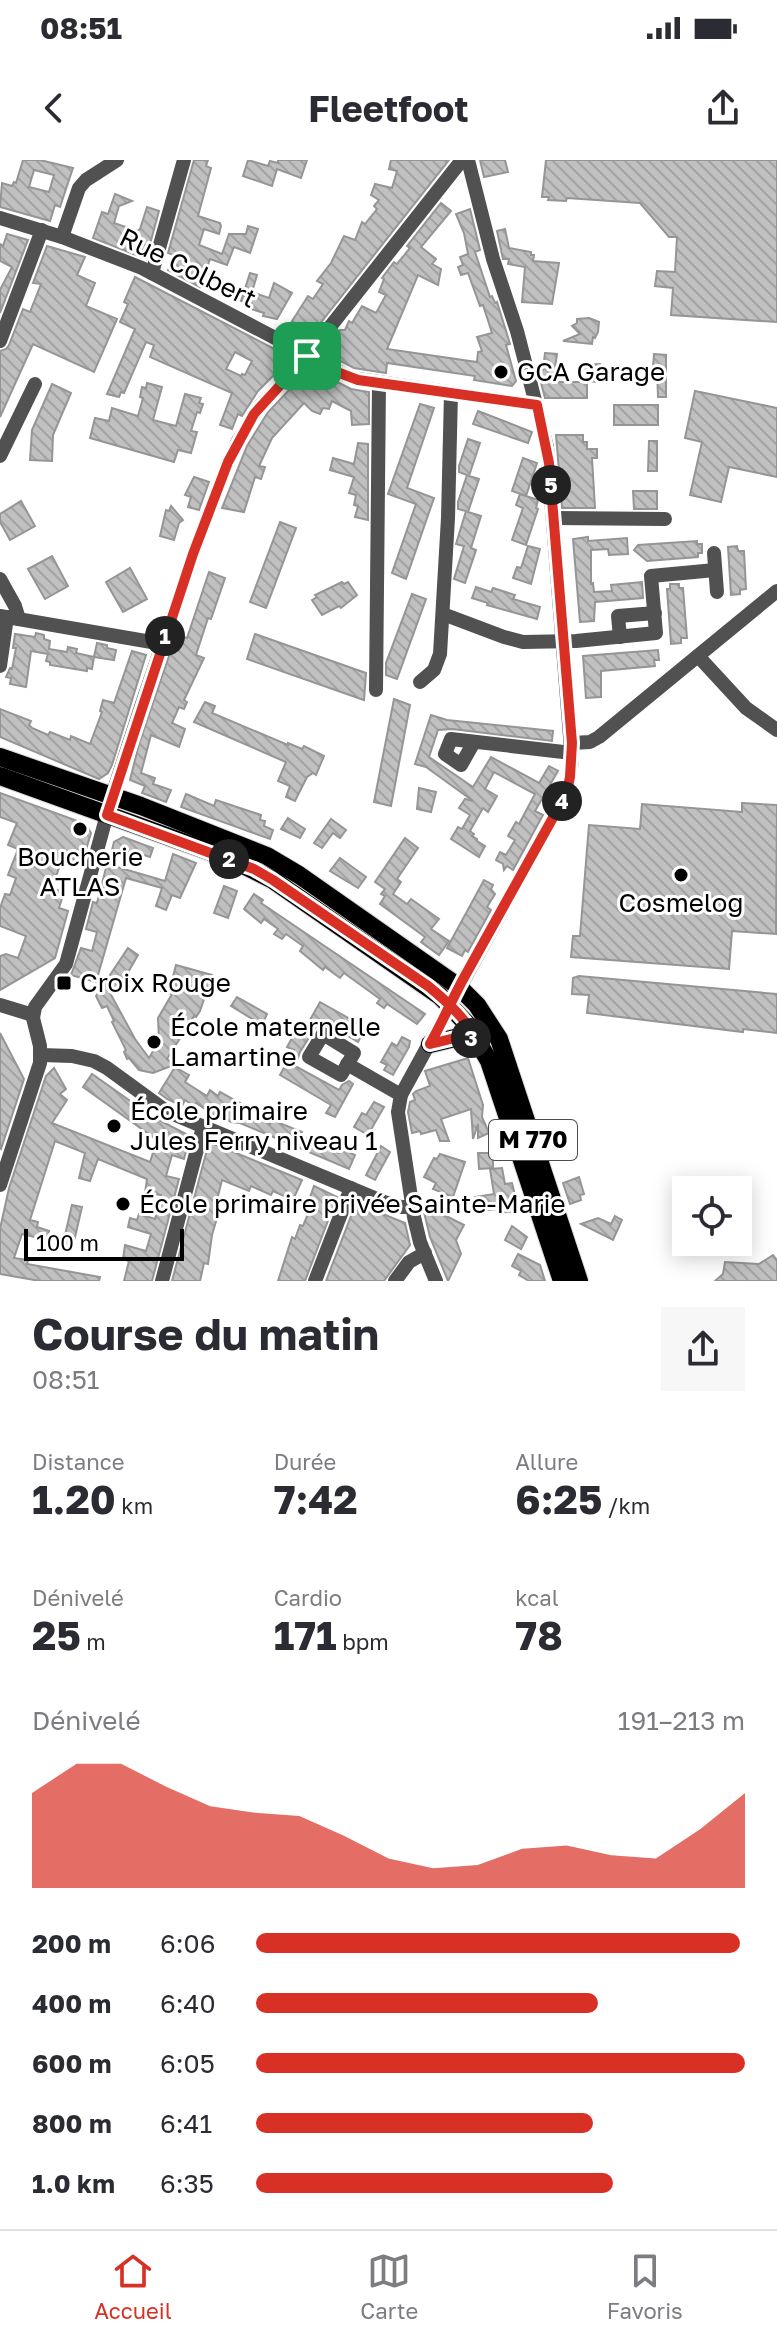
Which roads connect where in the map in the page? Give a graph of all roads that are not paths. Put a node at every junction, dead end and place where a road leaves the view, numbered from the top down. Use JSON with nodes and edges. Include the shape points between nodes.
{"nodes":[{"id":1,"x":117,"y":160,"type":"edge"},
{"id":2,"x":184,"y":160,"type":"edge"},
{"id":3,"x":465,"y":160,"type":"edge"},
{"id":4,"x":0,"y":218,"type":"edge"},
{"id":5,"x":42,"y":230,"type":"junction"},
{"id":6,"x":62,"y":237,"type":"junction"},
{"id":7,"x":152,"y":273,"type":"junction"},
{"id":8,"x":0,"y":341,"type":"edge"},
{"id":9,"x":307,"y":356,"type":"junction"},
{"id":10,"x":379,"y":383,"type":"junction"},
{"id":11,"x":35,"y":384,"type":"dead end"},
{"id":12,"x":451,"y":393,"type":"junction"},
{"id":13,"x":537,"y":405,"type":"junction"},
{"id":14,"x":0,"y":456,"type":"edge"},
{"id":15,"x":554,"y":518,"type":"junction"},
{"id":16,"x":665,"y":519,"type":"dead end"},
{"id":17,"x":714,"y":553,"type":"dead end"},
{"id":18,"x":715,"y":570,"type":"junction"},
{"id":19,"x":0,"y":579,"type":"edge"},
{"id":20,"x":777,"y":591,"type":"edge"},
{"id":21,"x":717,"y":592,"type":"dead end"},
{"id":22,"x":443,"y":614,"type":"junction"},
{"id":23,"x":9,"y":617,"type":"edge"},
{"id":24,"x":563,"y":641,"type":"junction"},
{"id":25,"x":163,"y":644,"type":"junction"},
{"id":26,"x":698,"y":656,"type":"junction"},
{"id":27,"x":0,"y":666,"type":"edge"},
{"id":28,"x":420,"y":682,"type":"dead end"},
{"id":29,"x":376,"y":690,"type":"dead end"},
{"id":30,"x":777,"y":730,"type":"edge"},
{"id":31,"x":474,"y":742,"type":"dead end"},
{"id":32,"x":572,"y":748,"type":"junction"},
{"id":33,"x":0,"y":757,"type":"edge"},
{"id":34,"x":0,"y":776,"type":"edge"},
{"id":35,"x":112,"y":796,"type":"junction"},
{"id":36,"x":107,"y":815,"type":"junction"},
{"id":37,"x":459,"y":987,"type":"junction"},
{"id":38,"x":0,"y":1005,"type":"edge"},
{"id":39,"x":451,"y":1005,"type":"junction"},
{"id":40,"x":33,"y":1015,"type":"junction"},
{"id":41,"x":478,"y":1040,"type":"junction"},
{"id":42,"x":430,"y":1044,"type":"junction"},
{"id":43,"x":41,"y":1055,"type":"junction"},
{"id":44,"x":347,"y":1064,"type":"dead end"},
{"id":45,"x":401,"y":1095,"type":"junction"},
{"id":46,"x":203,"y":1127,"type":"junction"},
{"id":47,"x":0,"y":1185,"type":"edge"},
{"id":48,"x":351,"y":1188,"type":"junction"},
{"id":49,"x":412,"y":1207,"type":"junction"},
{"id":50,"x":425,"y":1253,"type":"junction"},
{"id":51,"x":162,"y":1281,"type":"edge"},
{"id":52,"x":315,"y":1281,"type":"edge"},
{"id":53,"x":395,"y":1281,"type":"edge"},
{"id":54,"x":436,"y":1281,"type":"edge"},
{"id":55,"x":562,"y":1281,"type":"edge"},
{"id":56,"x":579,"y":1281,"type":"edge"}],
"edges":[{"from":1,"to":6,"type":"street","via":[[79,188]]},
{"from":2,"to":7,"type":"street"},
{"from":3,"to":9,"type":"street"},
{"from":3,"to":13,"type":"street"},
{"from":4,"to":5,"type":"street","name":"Rue Colbert"},
{"from":5,"to":6,"type":"street","name":"Rue Colbert"},
{"from":5,"to":8,"type":"street"},
{"from":6,"to":7,"type":"street","name":"Rue Colbert"},
{"from":7,"to":9,"type":"street","name":"Rue Colbert"},
{"from":9,"to":10,"type":"street","name":"Rue Colbert","via":[[351,378]]},
{"from":9,"to":25,"type":"street","via":[[254,414],[238,441]]},
{"from":10,"to":12,"type":"street","name":"Rue Colbert"},
{"from":10,"to":29,"type":"street"},
{"from":11,"to":14,"type":"street"},
{"from":12,"to":13,"type":"street","name":"Rue Colbert"},
{"from":12,"to":22,"type":"street"},
{"from":13,"to":15,"type":"street"},
{"from":15,"to":16,"type":"street"},
{"from":15,"to":24,"type":"street"},
{"from":17,"to":18,"type":"street"},
{"from":18,"to":21,"type":"street"},
{"from":18,"to":24,"type":"street","via":[[651,576],[655,613],[618,616],[620,637]]},
{"from":19,"to":23,"type":"street","via":[[15,606]]},
{"from":20,"to":26,"type":"street"},
{"from":22,"to":24,"type":"street","via":[[512,640]]},
{"from":22,"to":28,"type":"street","via":[[437,665]]},
{"from":23,"to":25,"type":"street"},
{"from":23,"to":27,"type":"street"},
{"from":24,"to":32,"type":"street"},
{"from":25,"to":35,"type":"street"},
{"from":26,"to":30,"type":"street","via":[[746,708]]},
{"from":26,"to":32,"type":"street","via":[[599,737]]},
{"from":31,"to":32,"type":"street"},
{"from":32,"to":37,"type":"street","via":[[564,797]]},
{"from":33,"to":35,"type":"main road","number":"M 770"},
{"from":34,"to":36,"type":"main road","number":"M 770"},
{"from":35,"to":36,"type":"street"},
{"from":35,"to":37,"type":"main road","number":"M 770","via":[[267,856]]},
{"from":36,"to":39,"type":"main road","number":"M 770","via":[[265,875]]},
{"from":36,"to":40,"type":"street","via":[[68,957]]},
{"from":37,"to":39,"type":"street"},
{"from":37,"to":56,"type":"main road","number":"M 770","via":[[499,1039]]},
{"from":38,"to":40,"type":"street"},
{"from":39,"to":41,"type":"main road","number":"M 770"},
{"from":39,"to":42,"type":"street"},
{"from":40,"to":43,"type":"street"},
{"from":41,"to":42,"type":"main road"},
{"from":41,"to":55,"type":"main road","number":"M 770"},
{"from":42,"to":45,"type":"street"},
{"from":43,"to":46,"type":"street","via":[[100,1064],[159,1108]]},
{"from":43,"to":47,"type":"street"},
{"from":44,"to":45,"type":"street"},
{"from":45,"to":49,"type":"street","via":[[398,1112]]},
{"from":46,"to":48,"type":"street"},
{"from":46,"to":51,"type":"street"},
{"from":48,"to":49,"type":"street"},
{"from":48,"to":52,"type":"street"},
{"from":49,"to":50,"type":"street"},
{"from":50,"to":53,"type":"street","via":[[409,1262]]},
{"from":50,"to":54,"type":"street"}]}
